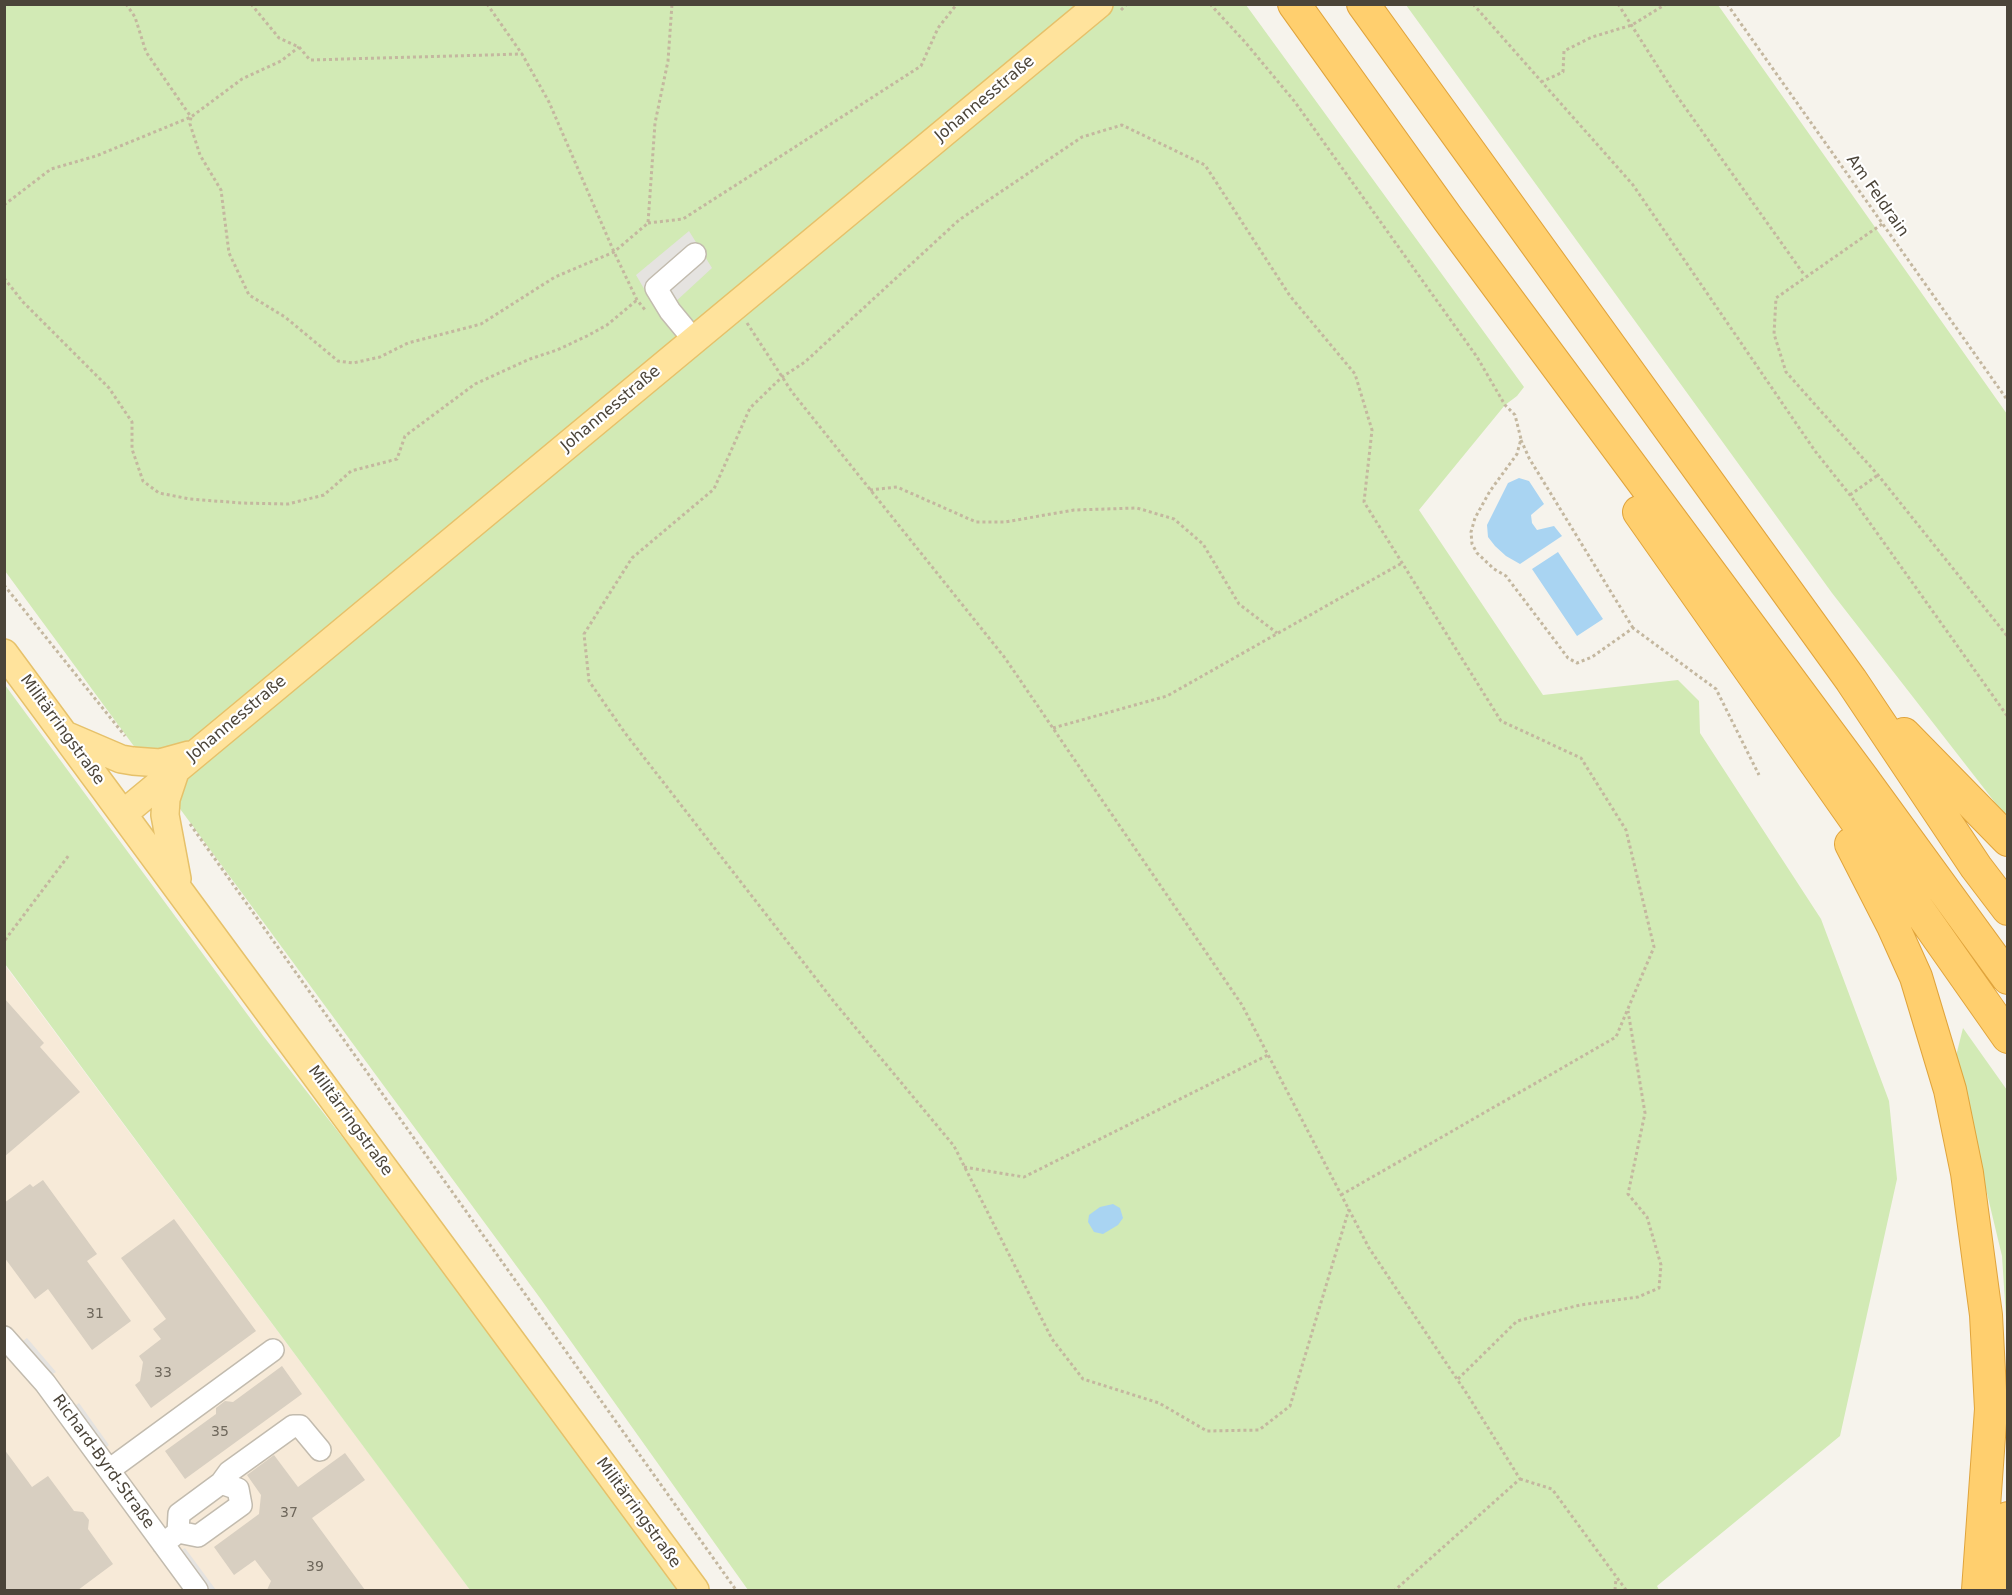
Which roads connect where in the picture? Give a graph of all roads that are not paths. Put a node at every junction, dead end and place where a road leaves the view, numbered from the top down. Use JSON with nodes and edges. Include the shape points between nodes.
{"nodes":[{"id":1,"x":1099,"y":4,"type":"edge"},
{"id":2,"x":1294,"y":4,"type":"edge"},
{"id":3,"x":1363,"y":4,"type":"edge"},
{"id":4,"x":1448,"y":219,"type":"junction"},
{"id":5,"x":695,"y":254,"type":"dead end"},
{"id":6,"x":694,"y":340,"type":"junction"},
{"id":7,"x":4,"y":653,"type":"edge"},
{"id":8,"x":1851,"y":680,"type":"junction"},
{"id":9,"x":1772,"y":702,"type":"junction"},
{"id":10,"x":65,"y":735,"type":"junction"},
{"id":11,"x":186,"y":761,"type":"junction"},
{"id":12,"x":123,"y":814,"type":"junction"},
{"id":13,"x":2007,"y":840,"type":"edge"},
{"id":14,"x":179,"y":889,"type":"junction"},
{"id":15,"x":2007,"y":909,"type":"edge"},
{"id":16,"x":2007,"y":978,"type":"edge"},
{"id":17,"x":2007,"y":1037,"type":"edge"},
{"id":18,"x":4,"y":1337,"type":"edge"},
{"id":19,"x":273,"y":1350,"type":"dead end"},
{"id":20,"x":320,"y":1450,"type":"dead end"},
{"id":21,"x":109,"y":1470,"type":"junction"},
{"id":22,"x":221,"y":1483,"type":"junction"},
{"id":23,"x":2007,"y":1518,"type":"edge"},
{"id":24,"x":171,"y":1538,"type":"junction"},
{"id":25,"x":197,"y":1590,"type":"edge"},
{"id":26,"x":695,"y":1590,"type":"edge"},
{"id":27,"x":1978,"y":1590,"type":"edge"},
{"id":28,"x":2005,"y":1590,"type":"edge"}],
"edges":[{"from":1,"to":6,"type":"main road","name":"Johannesstraße"},
{"from":2,"to":4,"type":"highway"},
{"from":3,"to":8,"type":"highway"},
{"from":4,"to":9,"type":"highway","via":[[1450,240]]},
{"from":4,"to":16,"type":"highway"},
{"from":5,"to":6,"type":"street","via":[[656,288]]},
{"from":6,"to":11,"type":"main road","name":"Johannesstraße"},
{"from":7,"to":10,"type":"main road","name":"Militärringstraße"},
{"from":8,"to":13,"type":"highway"},
{"from":8,"to":15,"type":"highway"},
{"from":9,"to":17,"type":"highway"},
{"from":9,"to":27,"type":"highway","via":[[1893,926],[1916,977],[1950,1090],[1967,1173],[1986,1315],[1991,1409]]},
{"from":10,"to":11,"type":"main road","via":[[121,759]]},
{"from":10,"to":12,"type":"main road","name":"Militärringstraße"},
{"from":11,"to":12,"type":"main road","name":"Johannesstraße"},
{"from":11,"to":14,"type":"main road","via":[[166,799],[165,815]]},
{"from":12,"to":14,"type":"main road","name":"Militärringstraße"},
{"from":14,"to":26,"type":"main road","name":"Militärringstraße"},
{"from":18,"to":21,"type":"street","name":"Richard-Byrd-Straße","via":[[45,1383]]},
{"from":19,"to":21,"type":"street"},
{"from":20,"to":22,"type":"street","via":[[300,1426],[293,1426],[229,1472]]},
{"from":21,"to":24,"type":"street","name":"Richard-Byrd-Straße"},
{"from":22,"to":24,"type":"street","via":[[179,1514]]},
{"from":22,"to":24,"type":"street","via":[[238,1489],[241,1505],[198,1536]]},
{"from":23,"to":28,"type":"highway","via":[[2002,1552]]},
{"from":24,"to":25,"type":"street","name":"Richard-Byrd-Straße"}]}
